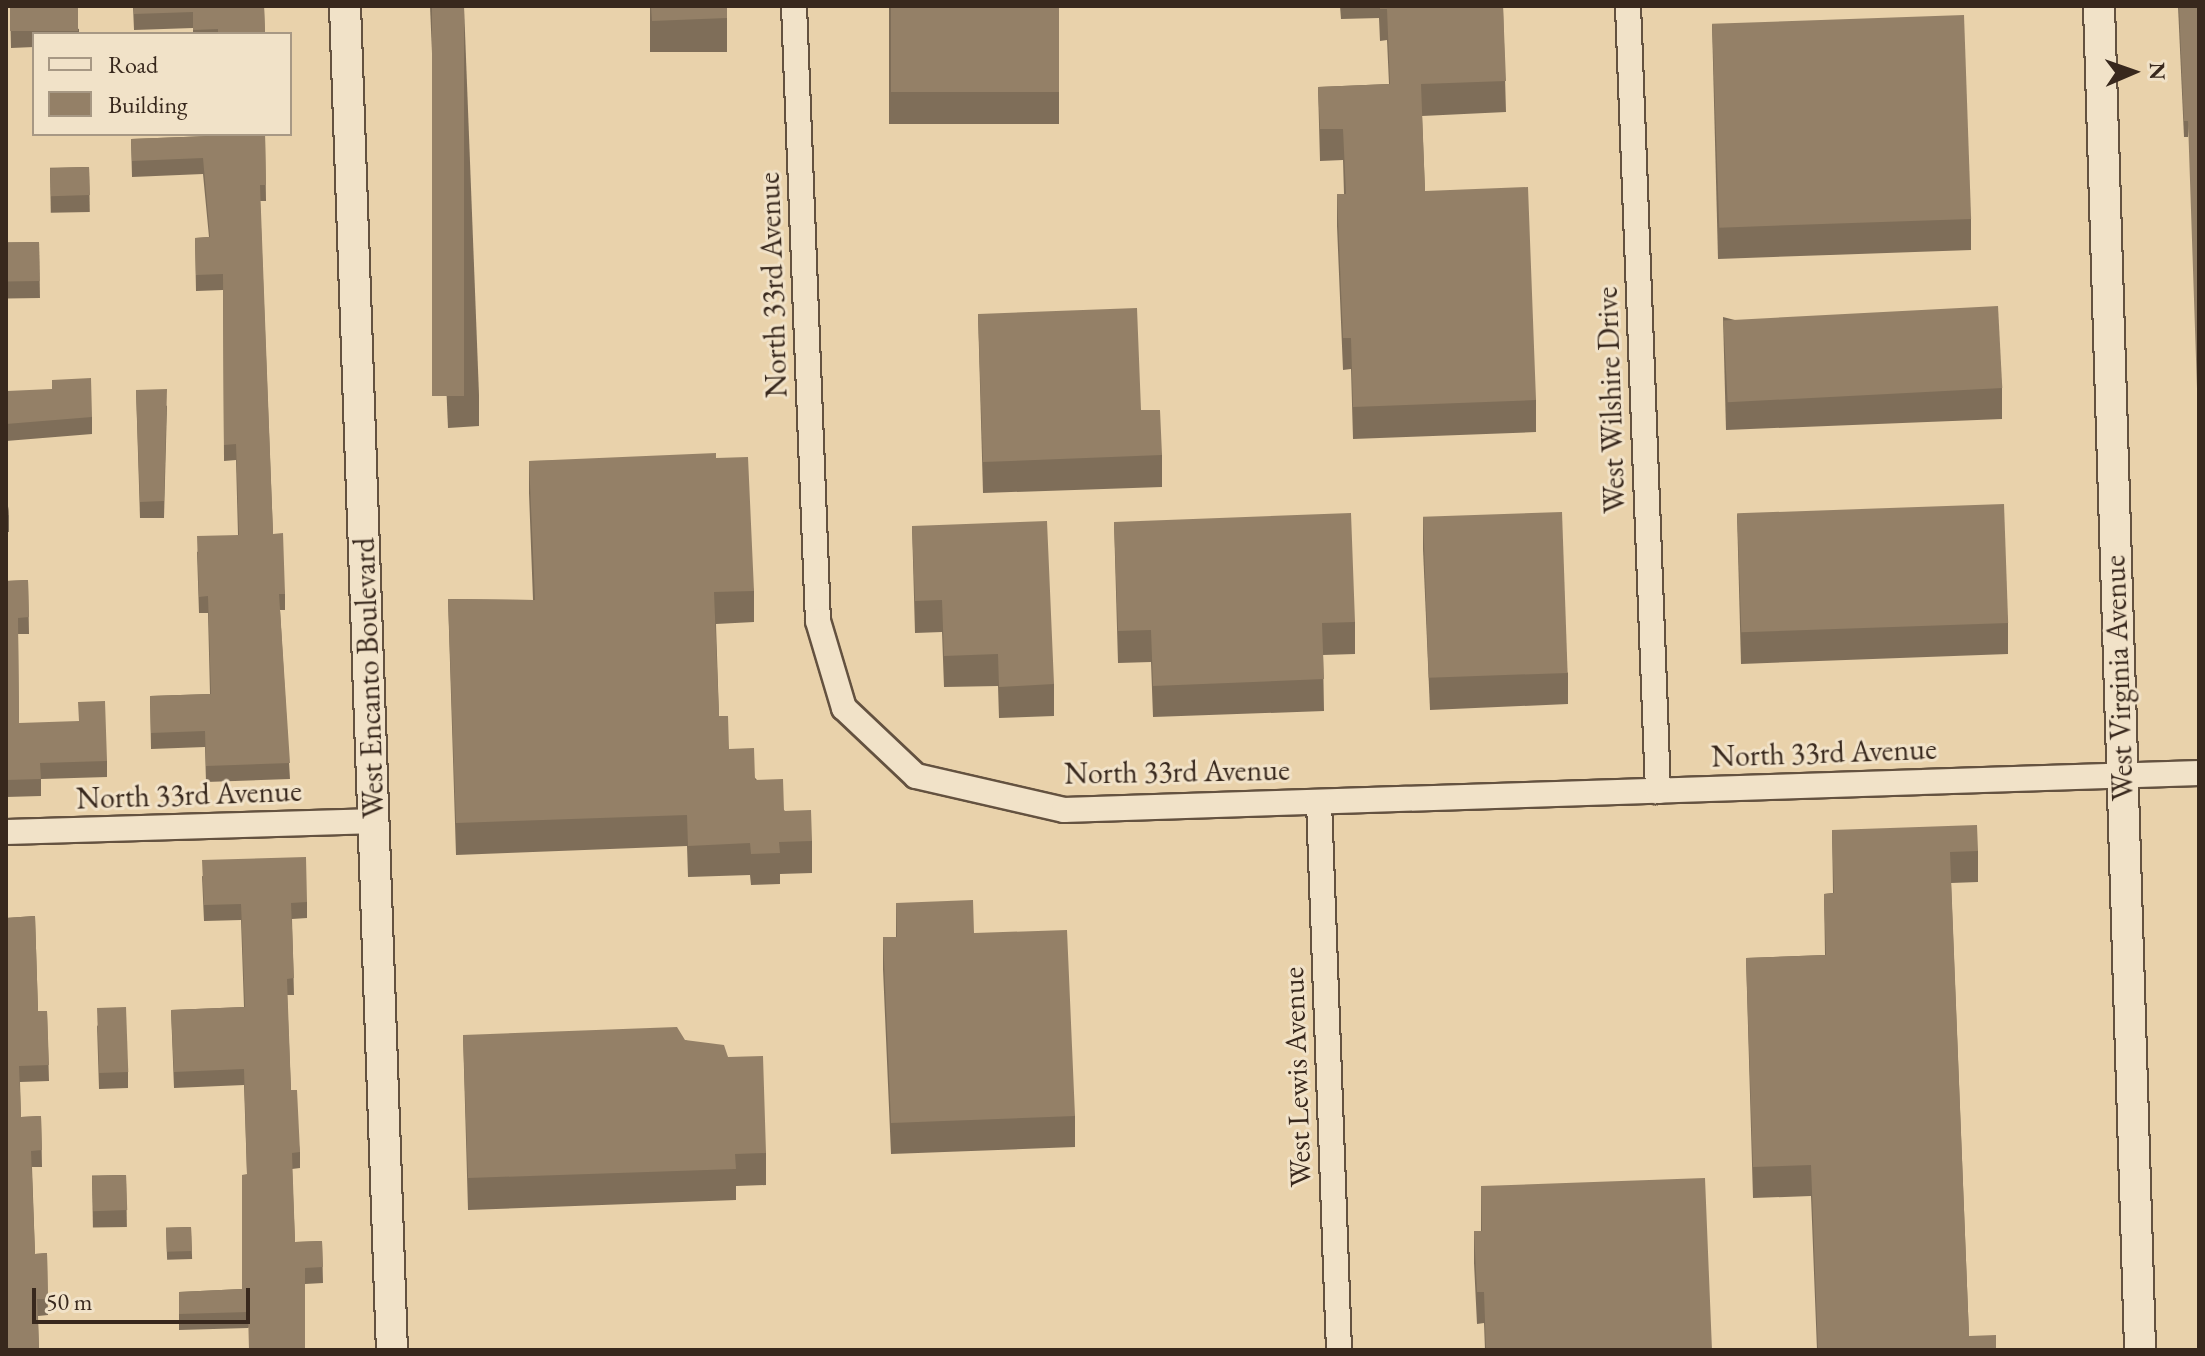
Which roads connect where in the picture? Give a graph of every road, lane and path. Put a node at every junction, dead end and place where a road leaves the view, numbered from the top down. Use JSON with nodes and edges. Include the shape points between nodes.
{"nodes":[{"id":1,"x":345,"y":6,"type":"edge"},
{"id":2,"x":794,"y":6,"type":"edge"},
{"id":3,"x":1628,"y":6,"type":"edge"},
{"id":4,"x":2099,"y":6,"type":"edge"},
{"id":5,"x":2199,"y":773,"type":"edge"},
{"id":6,"x":2122,"y":776,"type":"junction"},
{"id":7,"x":1658,"y":791,"type":"junction"},
{"id":8,"x":1319,"y":802,"type":"junction"},
{"id":9,"x":374,"y":821,"type":"junction"},
{"id":10,"x":6,"y":832,"type":"edge"},
{"id":11,"x":392,"y":1350,"type":"edge"},
{"id":12,"x":1339,"y":1350,"type":"edge"},
{"id":13,"x":2140,"y":1350,"type":"edge"}],
"edges":[{"from":1,"to":9,"type":"street","name":"West Encanto Boulevard"},
{"from":2,"to":8,"type":"street","name":"North 33rd Avenue","via":[[818,621],[844,708],[916,776],[1064,810]]},
{"from":3,"to":7,"type":"street","name":"West Wilshire Drive"},
{"from":4,"to":6,"type":"street","name":"West Virginia Avenue"},
{"from":5,"to":6,"type":"street","name":"North 33rd Avenue"},
{"from":6,"to":7,"type":"street","name":"North 33rd Avenue"},
{"from":6,"to":13,"type":"street","name":"West Virginia Avenue"},
{"from":7,"to":8,"type":"street","name":"North 33rd Avenue"},
{"from":8,"to":12,"type":"street","name":"West Lewis Avenue"},
{"from":9,"to":10,"type":"street","name":"North 33rd Avenue"},
{"from":9,"to":11,"type":"street","name":"West Encanto Boulevard"}]}
